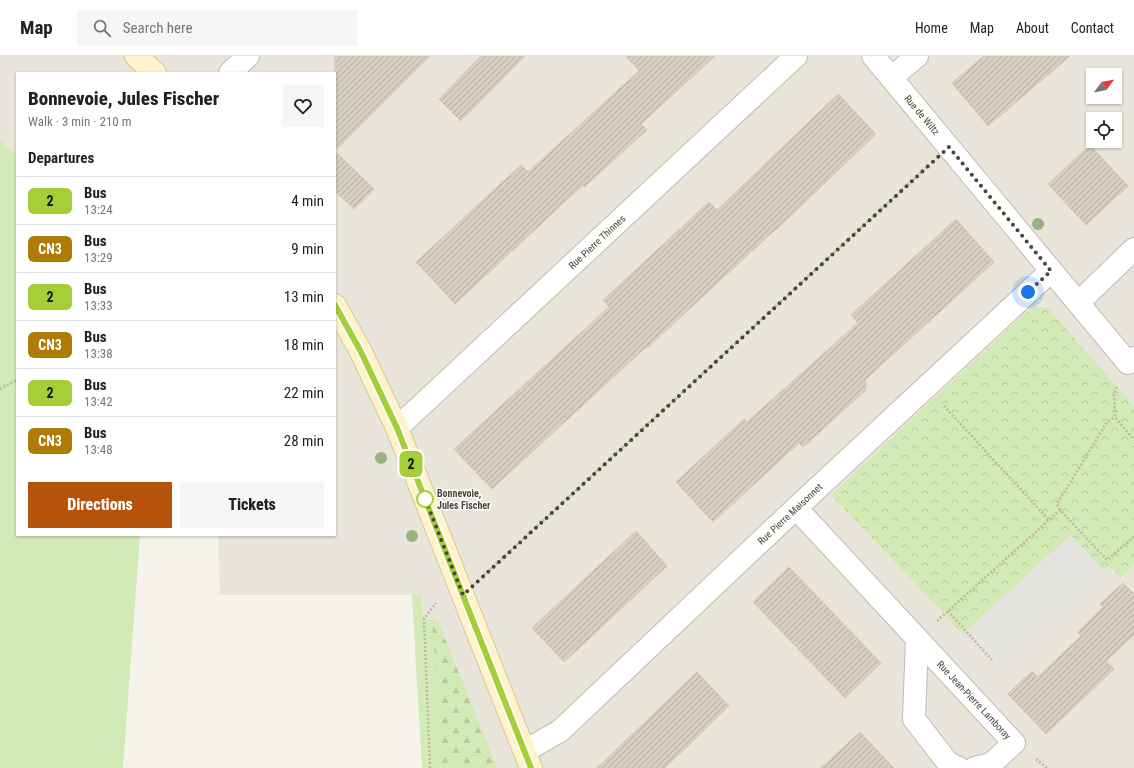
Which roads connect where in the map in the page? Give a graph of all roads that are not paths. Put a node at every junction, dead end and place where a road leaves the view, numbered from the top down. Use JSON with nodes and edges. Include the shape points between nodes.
{"nodes":[{"id":1,"x":136,"y":56,"type":"edge"},
{"id":2,"x":248,"y":56,"type":"edge"},
{"id":3,"x":796,"y":56,"type":"edge"},
{"id":4,"x":873,"y":56,"type":"edge"},
{"id":5,"x":917,"y":56,"type":"edge"},
{"id":6,"x":154,"y":72,"type":"edge"},
{"id":7,"x":231,"y":72,"type":"edge"},
{"id":8,"x":891,"y":78,"type":"junction"},
{"id":9,"x":1134,"y":249,"type":"edge"},
{"id":10,"x":1051,"y":271,"type":"junction"},
{"id":11,"x":1078,"y":303,"type":"junction"},
{"id":12,"x":336,"y":307,"type":"edge"},
{"id":13,"x":1131,"y":361,"type":"edge"},
{"id":14,"x":397,"y":428,"type":"junction"},
{"id":15,"x":796,"y":508,"type":"junction"},
{"id":16,"x":917,"y":639,"type":"junction"},
{"id":17,"x":528,"y":760,"type":"edge"},
{"id":18,"x":959,"y":768,"type":"edge"},
{"id":19,"x":976,"y":768,"type":"edge"}],
"edges":[{"from":1,"to":6,"type":"street"},
{"from":2,"to":7,"type":"street"},
{"from":3,"to":14,"type":"street","name":"Rue Pierre Thinnes"},
{"from":4,"to":8,"type":"street","name":"Rue de Wiltz"},
{"from":5,"to":8,"type":"street"},
{"from":8,"to":10,"type":"street","name":"Rue de Wiltz"},
{"from":9,"to":11,"type":"street"},
{"from":10,"to":11,"type":"street","name":"Rue de Wiltz"},
{"from":10,"to":15,"type":"street","name":"Rue Pierre Maisonnet"},
{"from":11,"to":13,"type":"street","name":"Rue de Wiltz"},
{"from":12,"to":14,"type":"street","via":[[361,352]]},
{"from":14,"to":17,"type":"street"},
{"from":15,"to":16,"type":"street","name":"Rue Jean-Pierre Lamboray"},
{"from":15,"to":17,"type":"street","name":"Rue Pierre Maisonnet"},
{"from":16,"to":18,"type":"street","via":[[914,719],[948,763]]},
{"from":16,"to":19,"type":"street","name":"Rue Jean-Pierre Lamboray","via":[[1014,744],[991,764]]}]}
